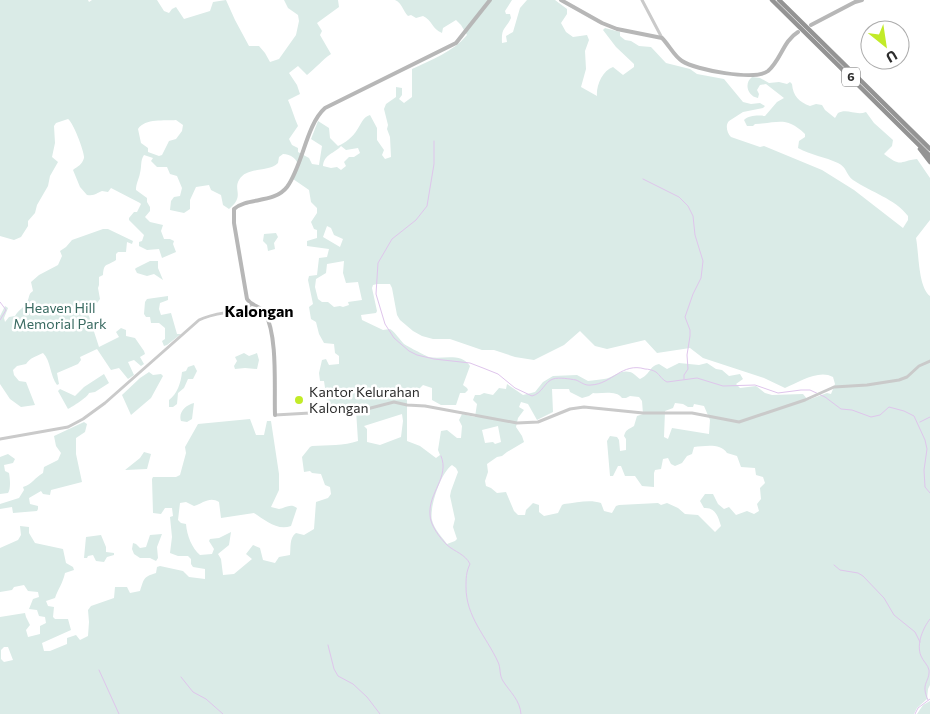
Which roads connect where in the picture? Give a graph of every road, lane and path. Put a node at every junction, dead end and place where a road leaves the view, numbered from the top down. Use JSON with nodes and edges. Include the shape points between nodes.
{"nodes":[{"id":1,"x":490,"y":0,"type":"edge"},
{"id":2,"x":561,"y":0,"type":"edge"},
{"id":3,"x":642,"y":0,"type":"edge"},
{"id":4,"x":772,"y":0,"type":"edge"},
{"id":5,"x":779,"y":0,"type":"edge"},
{"id":6,"x":862,"y":0,"type":"edge"},
{"id":7,"x":811,"y":25,"type":"dead end"},
{"id":8,"x":798,"y":32,"type":"dead end"},
{"id":9,"x":657,"y":34,"type":"junction"},
{"id":10,"x":886,"y":105,"type":"junction"},
{"id":11,"x":897,"y":111,"type":"dead end"},
{"id":12,"x":912,"y":138,"type":"junction"},
{"id":13,"x":930,"y":149,"type":"edge"},
{"id":14,"x":930,"y":156,"type":"edge"},
{"id":15,"x":930,"y":162,"type":"edge"},
{"id":16,"x":251,"y":305,"type":"junction"},
{"id":17,"x":930,"y":361,"type":"edge"},
{"id":18,"x":275,"y":415,"type":"joint"},
{"id":19,"x":0,"y":439,"type":"edge"}],
"edges":[{"from":1,"to":16,"type":"main road","via":[[456,43],[323,110],[286,188],[275,196],[234,208],[247,300]]},
{"from":2,"to":9,"type":"main road","via":[[617,29]]},
{"from":3,"to":9,"type":"street"},
{"from":4,"to":12,"type":"highway","number":"6"},
{"from":5,"to":10,"type":"highway","number":"6"},
{"from":6,"to":7,"type":"main road"},
{"from":8,"to":9,"type":"main road","via":[[787,42],[768,71],[737,75],[694,67],[680,60]]},
{"from":10,"to":11,"type":"highway"},
{"from":10,"to":13,"type":"highway","number":"6"},
{"from":12,"to":14,"type":"highway","number":"6"},
{"from":12,"to":15,"type":"highway"},
{"from":16,"to":18,"type":"main road","via":[[265,313],[272,339]]},
{"from":16,"to":19,"type":"street","via":[[200,320],[105,403],[74,424]]},
{"from":17,"to":18,"type":"street","via":[[899,380],[840,386],[739,422],[692,413],[643,413],[584,407],[538,422],[516,423],[394,402],[363,410]]}]}
